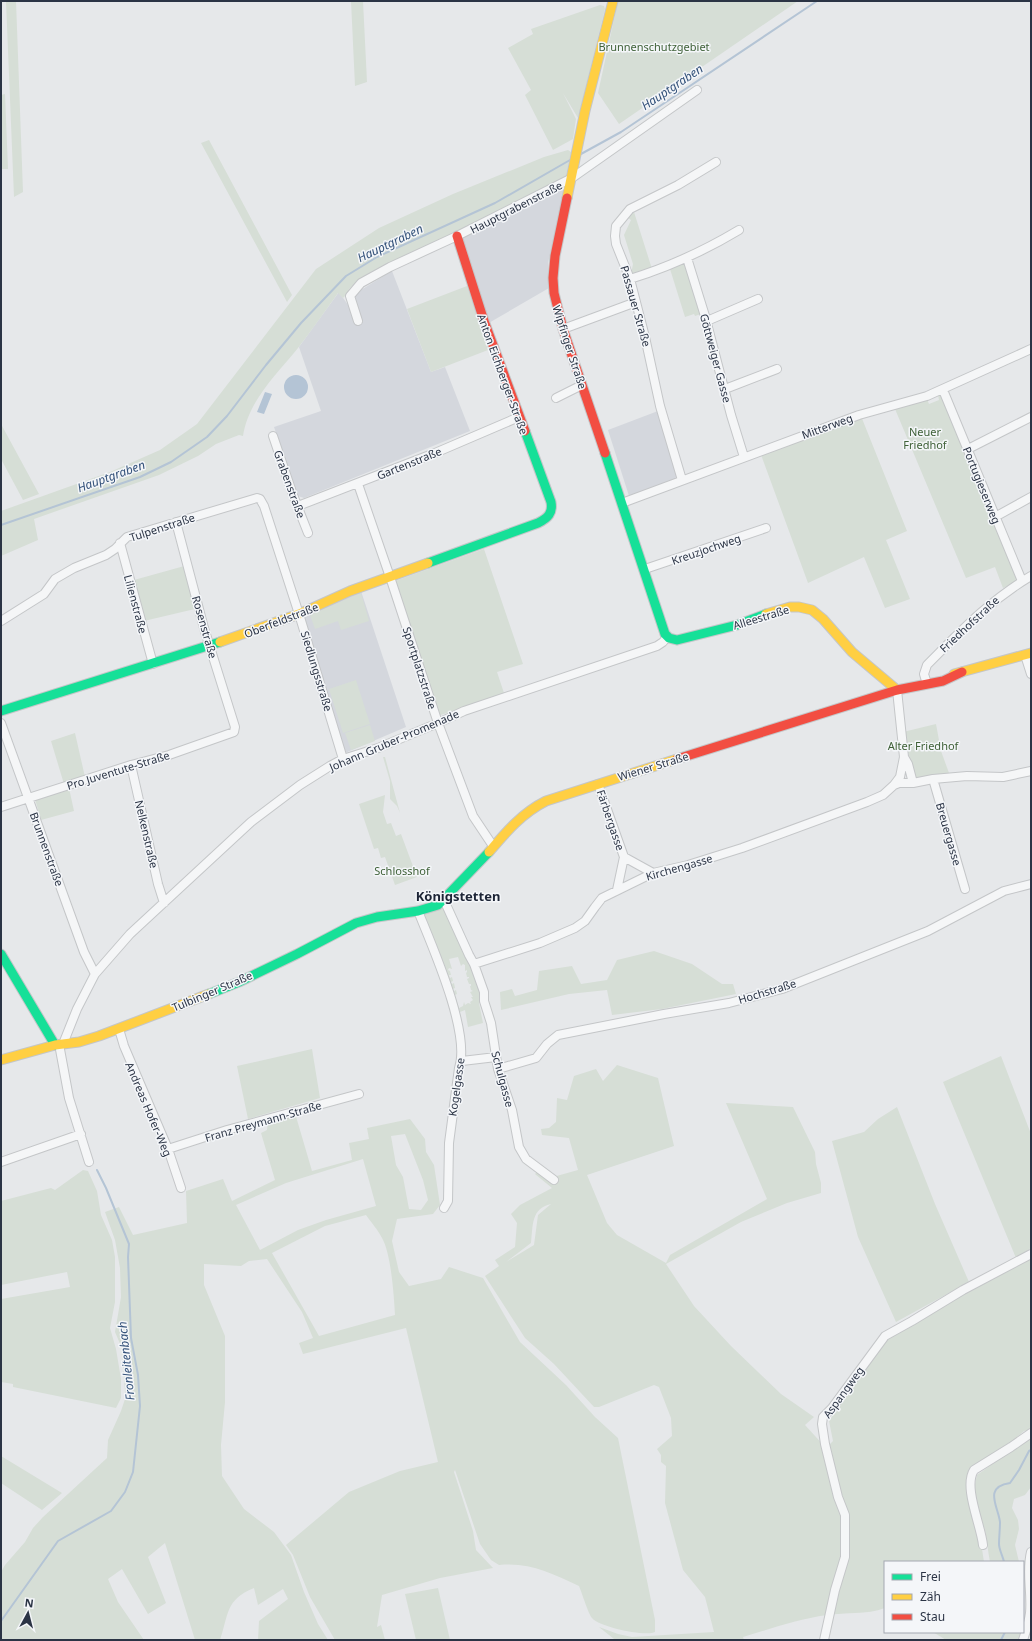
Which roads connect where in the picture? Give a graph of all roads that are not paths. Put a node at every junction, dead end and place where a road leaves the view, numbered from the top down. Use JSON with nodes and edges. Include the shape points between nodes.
{"nodes":[{"id":1,"x":613,"y":1,"type":"edge"},
{"id":2,"x":697,"y":90,"type":"dead end"},
{"id":3,"x":716,"y":162,"type":"dead end"},
{"id":4,"x":572,"y":176,"type":"junction"},
{"id":5,"x":739,"y":230,"type":"dead end"},
{"id":6,"x":457,"y":236,"type":"junction"},
{"id":7,"x":687,"y":258,"type":"junction"},
{"id":8,"x":630,"y":279,"type":"junction"},
{"id":9,"x":758,"y":299,"type":"dead end"},
{"id":10,"x":636,"y":302,"type":"junction"},
{"id":11,"x":358,"y":321,"type":"dead end"},
{"id":12,"x":707,"y":321,"type":"junction"},
{"id":13,"x":563,"y":329,"type":"junction"},
{"id":14,"x":1031,"y":349,"type":"edge"},
{"id":15,"x":777,"y":370,"type":"dead end"},
{"id":16,"x":582,"y":385,"type":"junction"},
{"id":17,"x":725,"y":389,"type":"junction"},
{"id":18,"x":943,"y":390,"type":"junction"},
{"id":19,"x":556,"y":398,"type":"dead end"},
{"id":20,"x":519,"y":417,"type":"junction"},
{"id":21,"x":1031,"y":417,"type":"edge"},
{"id":22,"x":273,"y":436,"type":"dead end"},
{"id":23,"x":968,"y":449,"type":"junction"},
{"id":24,"x":744,"y":457,"type":"junction"},
{"id":25,"x":682,"y":480,"type":"junction"},
{"id":26,"x":358,"y":484,"type":"junction"},
{"id":27,"x":1031,"y":497,"type":"edge"},
{"id":28,"x":253,"y":498,"type":"joint"},
{"id":29,"x":622,"y":503,"type":"junction"},
{"id":30,"x":298,"y":506,"type":"junction"},
{"id":31,"x":553,"y":511,"type":"joint"},
{"id":32,"x":995,"y":517,"type":"junction"},
{"id":33,"x":176,"y":522,"type":"junction"},
{"id":34,"x":766,"y":528,"type":"dead end"},
{"id":35,"x":308,"y":533,"type":"dead end"},
{"id":36,"x":120,"y":543,"type":"junction"},
{"id":37,"x":645,"y":570,"type":"junction"},
{"id":38,"x":1031,"y":576,"type":"edge"},
{"id":39,"x":390,"y":577,"type":"junction"},
{"id":40,"x":1022,"y":581,"type":"junction"},
{"id":41,"x":299,"y":614,"type":"junction"},
{"id":42,"x":1,"y":621,"type":"edge"},
{"id":43,"x":667,"y":637,"type":"junction"},
{"id":44,"x":210,"y":646,"type":"junction"},
{"id":45,"x":1028,"y":654,"type":"edge"},
{"id":46,"x":153,"y":664,"type":"junction"},
{"id":47,"x":1031,"y":674,"type":"edge"},
{"id":48,"x":926,"y":681,"type":"junction"},
{"id":49,"x":897,"y":690,"type":"junction"},
{"id":50,"x":1,"y":711,"type":"edge"},
{"id":51,"x":1,"y":723,"type":"edge"},
{"id":52,"x":438,"y":723,"type":"junction"},
{"id":53,"x":234,"y":732,"type":"joint"},
{"id":54,"x":904,"y":757,"type":"junction"},
{"id":55,"x":343,"y":759,"type":"junction"},
{"id":56,"x":131,"y":765,"type":"junction"},
{"id":57,"x":1031,"y":771,"type":"edge"},
{"id":58,"x":933,"y":779,"type":"junction"},
{"id":59,"x":913,"y":783,"type":"junction"},
{"id":60,"x":598,"y":784,"type":"junction"},
{"id":61,"x":894,"y":785,"type":"junction"},
{"id":62,"x":29,"y":797,"type":"junction"},
{"id":63,"x":1,"y":807,"type":"edge"},
{"id":64,"x":493,"y":846,"type":"junction"},
{"id":65,"x":624,"y":856,"type":"junction"},
{"id":66,"x":652,"y":873,"type":"junction"},
{"id":67,"x":1031,"y":884,"type":"edge"},
{"id":68,"x":965,"y":889,"type":"dead end"},
{"id":69,"x":617,"y":890,"type":"junction"},
{"id":70,"x":444,"y":900,"type":"junction"},
{"id":71,"x":164,"y":903,"type":"junction"},
{"id":72,"x":418,"y":911,"type":"junction"},
{"id":73,"x":1,"y":954,"type":"edge"},
{"id":74,"x":474,"y":964,"type":"junction"},
{"id":75,"x":95,"y":974,"type":"junction"},
{"id":76,"x":119,"y":1029,"type":"junction"},
{"id":77,"x":59,"y":1044,"type":"junction"},
{"id":78,"x":496,"y":1057,"type":"junction"},
{"id":79,"x":1,"y":1060,"type":"edge"},
{"id":80,"x":462,"y":1061,"type":"junction"},
{"id":81,"x":498,"y":1069,"type":"junction"},
{"id":82,"x":359,"y":1094,"type":"dead end"},
{"id":83,"x":81,"y":1134,"type":"junction"},
{"id":84,"x":168,"y":1150,"type":"junction"},
{"id":85,"x":1,"y":1162,"type":"edge"},
{"id":86,"x":89,"y":1162,"type":"dead end"},
{"id":87,"x":554,"y":1180,"type":"dead end"},
{"id":88,"x":180,"y":1188,"type":"dead end"},
{"id":89,"x":444,"y":1208,"type":"dead end"},
{"id":90,"x":1031,"y":1254,"type":"edge"},
{"id":91,"x":1031,"y":1433,"type":"edge"},
{"id":92,"x":983,"y":1544,"type":"dead end"},
{"id":93,"x":1031,"y":1552,"type":"edge"},
{"id":94,"x":824,"y":1640,"type":"edge"},
{"id":95,"x":1023,"y":1640,"type":"edge"}],
"edges":[{"from":1,"to":4,"type":"street","name":"Wipfinger Straße","via":[[585,110]]},
{"from":2,"to":4,"type":"street","name":"Hauptgrabenstraße"},
{"from":3,"to":8,"type":"street","name":"Passauer Straße","via":[[630,209],[623,216],[616,226],[615,236]]},
{"from":4,"to":6,"type":"street","name":"Hauptgrabenstraße"},
{"from":4,"to":13,"type":"street","name":"Wipfinger Straße","via":[[554,272],[555,299]]},
{"from":5,"to":7,"type":"street"},
{"from":6,"to":11,"type":"street","name":"Hauptgrabenstraße","via":[[361,283],[350,296]]},
{"from":6,"to":20,"type":"street","name":"Anton Eichberger-Straße","via":[[484,322]]},
{"from":7,"to":8,"type":"street"},
{"from":7,"to":12,"type":"street","name":"Göttweiger Gasse"},
{"from":8,"to":10,"type":"street","name":"Passauer Straße"},
{"from":9,"to":12,"type":"street"},
{"from":10,"to":13,"type":"street"},
{"from":10,"to":25,"type":"street","name":"Passauer Straße","via":[[660,406]]},
{"from":12,"to":17,"type":"street","name":"Göttweiger Gasse"},
{"from":13,"to":16,"type":"street","name":"Wipfinger Straße"},
{"from":14,"to":18,"type":"street","name":"Mitterweg"},
{"from":15,"to":17,"type":"street"},
{"from":16,"to":19,"type":"street"},
{"from":16,"to":29,"type":"street","name":"Wipfinger Straße"},
{"from":17,"to":24,"type":"street","name":"Göttweiger Gasse"},
{"from":18,"to":23,"type":"street","name":"Portugieserweg"},
{"from":18,"to":24,"type":"street","name":"Mitterweg","via":[[858,415]]},
{"from":20,"to":26,"type":"street","name":"Gartenstraße"},
{"from":20,"to":31,"type":"street","name":"Anton Eichberger-Straße"},
{"from":21,"to":23,"type":"street"},
{"from":22,"to":30,"type":"street","name":"Grabenstraße"},
{"from":23,"to":32,"type":"street","name":"Portugieserweg"},
{"from":24,"to":25,"type":"street","name":"Mitterweg"},
{"from":25,"to":29,"type":"street","name":"Mitterweg"},
{"from":26,"to":30,"type":"street","name":"Gartenstraße"},
{"from":26,"to":39,"type":"street","name":"Sportplatzstraße"},
{"from":27,"to":32,"type":"street"},
{"from":28,"to":33,"type":"street","name":"Tulpenstraße"},
{"from":28,"to":41,"type":"street","name":"Siedlungsstraße","via":[[260,499],[264,506]]},
{"from":29,"to":37,"type":"street","name":"Wipfinger Straße"},
{"from":30,"to":35,"type":"street","name":"Grabenstraße"},
{"from":31,"to":39,"type":"street","name":"Oberfeldstraße","via":[[550,516],[538,523]]},
{"from":32,"to":40,"type":"street","name":"Portugieserweg"},
{"from":33,"to":36,"type":"street","name":"Tulpenstraße","via":[[127,537]]},
{"from":33,"to":44,"type":"street","name":"Rosenstraße"},
{"from":34,"to":37,"type":"street","name":"Kreuzjochweg"},
{"from":36,"to":42,"type":"street","name":"Tulpenstraße","via":[[106,555],[55,579],[44,594]]},
{"from":36,"to":46,"type":"street","name":"Lilienstraße"},
{"from":37,"to":43,"type":"street","name":"Wipfinger Straße"},
{"from":38,"to":40,"type":"street","name":"Friedhofstraße"},
{"from":39,"to":41,"type":"street","name":"Oberfeldstraße"},
{"from":39,"to":52,"type":"street","name":"Sportplatzstraße"},
{"from":40,"to":48,"type":"street","name":"Friedhofstraße","via":[[982,610],[949,642],[927,665],[924,671]]},
{"from":41,"to":44,"type":"street","name":"Oberfeldstraße"},
{"from":41,"to":55,"type":"street","name":"Siedlungsstraße"},
{"from":43,"to":49,"type":"street","name":"Alleestraße","via":[[677,640],[740,624],[786,608],[806,607],[818,614],[860,661]]},
{"from":43,"to":52,"type":"street","name":"Johann Gruber-Promenade","via":[[656,646],[464,710]]},
{"from":44,"to":46,"type":"street","name":"Oberfeldstraße"},
{"from":44,"to":53,"type":"street","name":"Rosenstraße","via":[[235,727]]},
{"from":45,"to":47,"type":"street"},
{"from":45,"to":48,"type":"street","name":"Wiener Straße","via":[[962,672],[948,679]]},
{"from":46,"to":50,"type":"street","name":"Oberfeldstraße"},
{"from":48,"to":49,"type":"street","name":"Wiener Straße"},
{"from":49,"to":54,"type":"street","name":"Kirchengasse"},
{"from":49,"to":60,"type":"street","name":"Wiener Straße"},
{"from":51,"to":62,"type":"street","name":"Brunnenstraße"},
{"from":52,"to":55,"type":"street","name":"Johann Gruber-Promenade","via":[[378,748]]},
{"from":52,"to":64,"type":"street","name":"Sportplatzstraße","via":[[473,816]]},
{"from":53,"to":56,"type":"street","name":"Pro Juventute-Straße","via":[[169,755]]},
{"from":54,"to":59,"type":"street"},
{"from":54,"to":61,"type":"street","name":"Kirchengasse","via":[[900,777]]},
{"from":55,"to":71,"type":"street","name":"Johann Gruber-Promenade","via":[[300,785],[262,814]]},
{"from":56,"to":62,"type":"street","name":"Pro Juventute-Straße"},
{"from":56,"to":71,"type":"street","name":"Nelkenstraße"},
{"from":57,"to":58,"type":"street","via":[[1003,777],[967,776]]},
{"from":58,"to":59,"type":"street"},
{"from":58,"to":68,"type":"street","name":"Breuergasse"},
{"from":59,"to":61,"type":"street"},
{"from":60,"to":64,"type":"street","name":"Wiener Straße","via":[[536,806],[518,819]]},
{"from":60,"to":65,"type":"street","name":"Färbergasse"},
{"from":61,"to":66,"type":"street","name":"Kirchengasse","via":[[883,795],[867,802],[742,848]]},
{"from":62,"to":63,"type":"street","name":"Pro Juventute-Straße"},
{"from":62,"to":75,"type":"street","name":"Brunnenstraße","via":[[84,952]]},
{"from":64,"to":70,"type":"street","name":"Wiener Straße"},
{"from":65,"to":66,"type":"street","name":"Färbergasse"},
{"from":65,"to":69,"type":"street","name":"Färbergasse"},
{"from":66,"to":69,"type":"street","name":"Kirchengasse"},
{"from":67,"to":81,"type":"street","name":"Hochstraße","via":[[1004,891],[928,931],[782,988],[729,1003],[558,1035],[536,1058]]},
{"from":69,"to":74,"type":"street","name":"Kirchengasse","via":[[602,898],[586,921],[575,928]]},
{"from":70,"to":72,"type":"street","name":"Tulbinger Straße","via":[[438,905]]},
{"from":70,"to":74,"type":"street","name":"Schulgasse"},
{"from":71,"to":75,"type":"street","name":"Johann Gruber-Promenade","via":[[130,934]]},
{"from":72,"to":76,"type":"street","name":"Tulbinger Straße","via":[[356,923],[239,982]]},
{"from":72,"to":80,"type":"street","name":"Kogelgasse","via":[[441,968],[454,1010]]},
{"from":73,"to":77,"type":"street"},
{"from":74,"to":78,"type":"street","name":"Schulgasse","via":[[484,992]]},
{"from":75,"to":77,"type":"street","name":"Johann Gruber-Promenade"},
{"from":76,"to":77,"type":"street","name":"Tulbinger Straße","via":[[79,1042]]},
{"from":76,"to":84,"type":"street","name":"Andreas Hofer-Weg","via":[[133,1070]]},
{"from":77,"to":79,"type":"street","name":"Tulbinger Straße"},
{"from":77,"to":83,"type":"street","via":[[69,1098]]},
{"from":78,"to":80,"type":"street"},
{"from":78,"to":81,"type":"street","name":"Schulgasse"},
{"from":80,"to":89,"type":"street","name":"Kogelgasse","via":[[448,1143],[448,1201]]},
{"from":81,"to":87,"type":"street","name":"Schulgasse","via":[[512,1110],[519,1147],[526,1159]]},
{"from":82,"to":84,"type":"street","name":"Franz Preymann-Straße","via":[[227,1130]]},
{"from":83,"to":85,"type":"street"},
{"from":83,"to":86,"type":"street"},
{"from":84,"to":88,"type":"street","name":"Andreas Hofer-Weg"},
{"from":90,"to":94,"type":"street","name":"Aspangweg","via":[[884,1336],[823,1417],[823,1436],[845,1515],[846,1534],[846,1557],[835,1590]]},
{"from":91,"to":92,"type":"street","via":[[974,1470],[972,1474],[971,1496]]},
{"from":93,"to":95,"type":"street","via":[[1030,1612]]}]}
